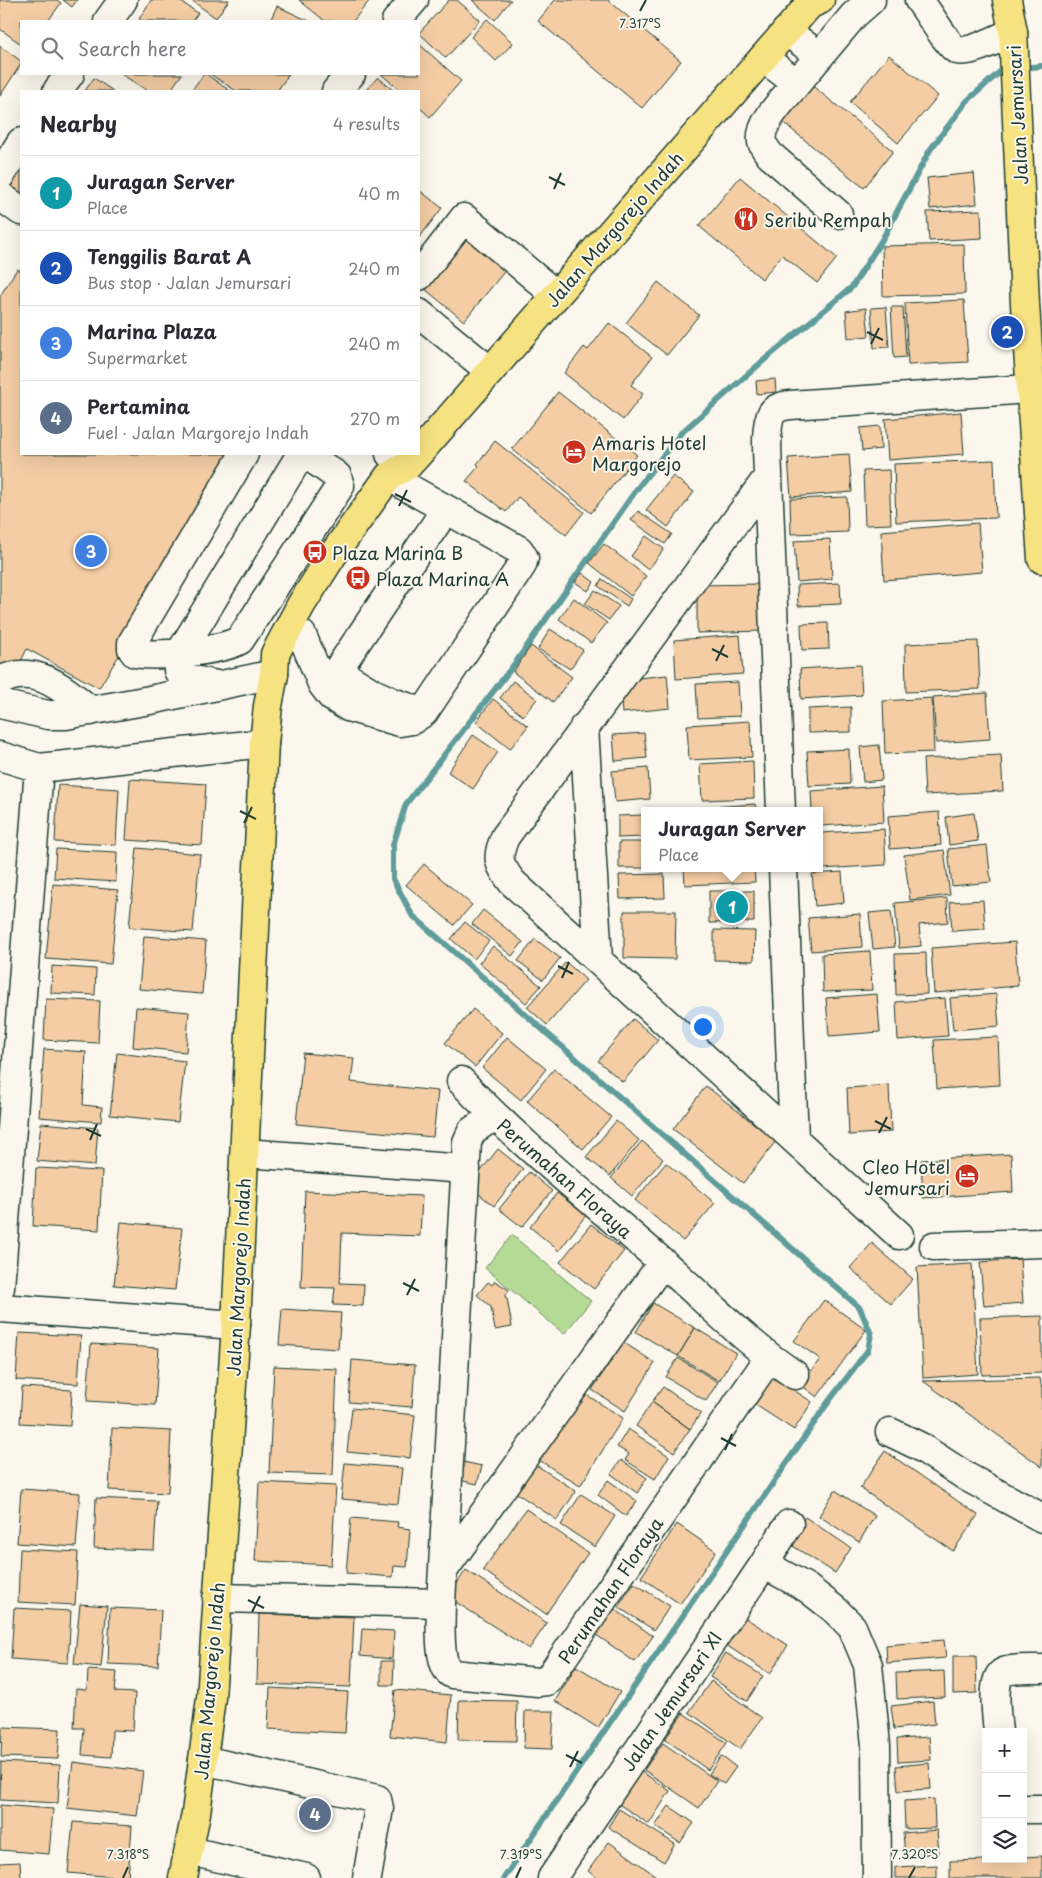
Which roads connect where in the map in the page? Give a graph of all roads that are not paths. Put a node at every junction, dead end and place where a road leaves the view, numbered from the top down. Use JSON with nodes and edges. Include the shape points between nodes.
{"nodes":[{"id":1,"x":123,"y":0,"type":"edge"},
{"id":2,"x":414,"y":0,"type":"edge"},
{"id":3,"x":871,"y":0,"type":"edge"},
{"id":4,"x":919,"y":0,"type":"edge"},
{"id":5,"x":1006,"y":0,"type":"edge"},
{"id":6,"x":813,"y":1,"type":"edge"},
{"id":7,"x":109,"y":20,"type":"edge"},
{"id":8,"x":397,"y":20,"type":"edge"},
{"id":9,"x":786,"y":31,"type":"junction"},
{"id":10,"x":1013,"y":42,"type":"junction"},
{"id":11,"x":820,"y":56,"type":"junction"},
{"id":12,"x":763,"y":58,"type":"junction"},
{"id":13,"x":69,"y":75,"type":"edge"},
{"id":14,"x":350,"y":75,"type":"edge"},
{"id":15,"x":797,"y":83,"type":"junction"},
{"id":16,"x":59,"y":90,"type":"edge"},
{"id":17,"x":337,"y":90,"type":"edge"},
{"id":18,"x":20,"y":144,"type":"edge"},
{"id":19,"x":0,"y":176,"type":"edge"},
{"id":20,"x":0,"y":196,"type":"edge"},
{"id":21,"x":20,"y":210,"type":"edge"},
{"id":22,"x":838,"y":214,"type":"dead end"},
{"id":23,"x":420,"y":275,"type":"edge"},
{"id":24,"x":556,"y":295,"type":"junction"},
{"id":25,"x":420,"y":314,"type":"edge"},
{"id":26,"x":490,"y":371,"type":"junction"},
{"id":27,"x":1030,"y":389,"type":"junction"},
{"id":28,"x":420,"y":448,"type":"edge"},
{"id":29,"x":243,"y":455,"type":"edge"},
{"id":30,"x":300,"y":455,"type":"edge"},
{"id":31,"x":307,"y":455,"type":"edge"},
{"id":32,"x":407,"y":462,"type":"edge"},
{"id":33,"x":768,"y":477,"type":"junction"},
{"id":34,"x":446,"y":508,"type":"junction"},
{"id":35,"x":1042,"y":559,"type":"edge"},
{"id":36,"x":302,"y":635,"type":"junction"},
{"id":37,"x":179,"y":664,"type":"junction"},
{"id":38,"x":274,"y":674,"type":"junction"},
{"id":39,"x":0,"y":680,"type":"edge"},
{"id":40,"x":216,"y":685,"type":"junction"},
{"id":41,"x":0,"y":704,"type":"edge"},
{"id":42,"x":91,"y":712,"type":"junction"},
{"id":43,"x":424,"y":712,"type":"junction"},
{"id":44,"x":584,"y":727,"type":"junction"},
{"id":45,"x":264,"y":743,"type":"junction"},
{"id":46,"x":0,"y":756,"type":"edge"},
{"id":47,"x":39,"y":768,"type":"junction"},
{"id":48,"x":781,"y":807,"type":"edge"},
{"id":49,"x":784,"y":872,"type":"edge"},
{"id":50,"x":598,"y":960,"type":"junction"},
{"id":51,"x":461,"y":1081,"type":"dead end"},
{"id":52,"x":494,"y":1116,"type":"junction"},
{"id":53,"x":794,"y":1139,"type":"junction"},
{"id":54,"x":245,"y":1153,"type":"junction"},
{"id":55,"x":466,"y":1169,"type":"junction"},
{"id":56,"x":899,"y":1235,"type":"dead end"},
{"id":57,"x":1042,"y":1243,"type":"edge"},
{"id":58,"x":934,"y":1246,"type":"dead end"},
{"id":59,"x":662,"y":1262,"type":"junction"},
{"id":60,"x":0,"y":1288,"type":"edge"},
{"id":61,"x":0,"y":1308,"type":"edge"},
{"id":62,"x":236,"y":1325,"type":"junction"},
{"id":63,"x":769,"y":1358,"type":"junction"},
{"id":64,"x":796,"y":1375,"type":"dead end"},
{"id":65,"x":890,"y":1432,"type":"dead end"},
{"id":66,"x":1042,"y":1518,"type":"edge"},
{"id":67,"x":789,"y":1524,"type":"dead end"},
{"id":68,"x":764,"y":1564,"type":"junction"},
{"id":69,"x":442,"y":1571,"type":"junction"},
{"id":70,"x":217,"y":1598,"type":"junction"},
{"id":71,"x":441,"y":1603,"type":"junction"},
{"id":72,"x":1042,"y":1669,"type":"edge"},
{"id":73,"x":998,"y":1728,"type":"edge"},
{"id":74,"x":203,"y":1760,"type":"junction"},
{"id":75,"x":1027,"y":1808,"type":"edge"},
{"id":76,"x":1042,"y":1809,"type":"edge"},
{"id":77,"x":190,"y":1851,"type":"junction"},
{"id":78,"x":183,"y":1878,"type":"edge"},
{"id":79,"x":306,"y":1878,"type":"edge"},
{"id":80,"x":367,"y":1878,"type":"edge"},
{"id":81,"x":552,"y":1878,"type":"edge"},
{"id":82,"x":877,"y":1878,"type":"edge"}],
"edges":[{"from":1,"to":7,"type":"street"},
{"from":2,"to":8,"type":"street"},
{"from":3,"to":11,"type":"street","via":[[854,14]]},
{"from":4,"to":10,"type":"street","via":[[949,43],[958,50]]},
{"from":5,"to":10,"type":"main road","name":"Jalan Jemursari"},
{"from":6,"to":9,"type":"main road","name":"Jalan Margorejo Indah"},
{"from":9,"to":11,"type":"street"},
{"from":9,"to":12,"type":"main road","name":"Jalan Margorejo Indah"},
{"from":10,"to":27,"type":"main road","name":"Jalan Jemursari"},
{"from":11,"to":15,"type":"street"},
{"from":12,"to":15,"type":"street"},
{"from":12,"to":24,"type":"main road","name":"Jalan Margorejo Indah"},
{"from":13,"to":16,"type":"street"},
{"from":14,"to":17,"type":"street"},
{"from":15,"to":22,"type":"street","via":[[767,121],[762,131],[762,143],[770,155]]},
{"from":18,"to":19,"type":"street"},
{"from":20,"to":21,"type":"street"},
{"from":23,"to":24,"type":"street","via":[[464,218]]},
{"from":24,"to":26,"type":"main road","name":"Jalan Margorejo Indah"},
{"from":25,"to":26,"type":"street"},
{"from":26,"to":28,"type":"main road","name":"Jalan Margorejo Indah"},
{"from":27,"to":33,"type":"street","via":[[782,406],[772,413],[768,424]]},
{"from":27,"to":35,"type":"main road","name":"Jalan Jemursari"},
{"from":29,"to":37,"type":"street","via":[[132,643],[135,653]]},
{"from":30,"to":37,"type":"street"},
{"from":31,"to":37,"type":"street","via":[[337,476],[338,490],[240,640]]},
{"from":32,"to":34,"type":"street"},
{"from":32,"to":36,"type":"main road","name":"Jalan Margorejo Indah"},
{"from":32,"to":38,"type":"main road","name":"Jalan Margorejo Indah","via":[[389,476],[301,604],[275,654]]},
{"from":33,"to":44,"type":"street"},
{"from":33,"to":48,"type":"street"},
{"from":34,"to":43,"type":"street","via":[[519,550],[524,560]]},
{"from":34,"to":43,"type":"street","via":[[338,670],[373,693]]},
{"from":36,"to":38,"type":"main road","name":"Jalan Margorejo Indah"},
{"from":36,"to":43,"type":"street","via":[[322,684],[332,697],[348,707],[400,722],[412,720]]},
{"from":37,"to":40,"type":"street","via":[[187,678]]},
{"from":38,"to":40,"type":"street"},
{"from":38,"to":45,"type":"main road","name":"Jalan Margorejo Indah"},
{"from":39,"to":42,"type":"street","via":[[28,674],[47,679]]},
{"from":40,"to":42,"type":"street"},
{"from":41,"to":42,"type":"street","via":[[66,716]]},
{"from":44,"to":50,"type":"street"},
{"from":44,"to":50,"type":"street","via":[[504,837],[499,861],[512,882]]},
{"from":45,"to":47,"type":"street"},
{"from":45,"to":54,"type":"main road","name":"Jalan Margorejo Indah"},
{"from":46,"to":47,"type":"street"},
{"from":47,"to":60,"type":"street"},
{"from":49,"to":53,"type":"street"},
{"from":50,"to":53,"type":"street"},
{"from":51,"to":52,"type":"street"},
{"from":52,"to":55,"type":"street","name":"Perumahan Floraya","via":[[468,1137]]},
{"from":52,"to":59,"type":"street","name":"Perumahan Floraya"},
{"from":53,"to":56,"type":"street"},
{"from":54,"to":55,"type":"street"},
{"from":54,"to":62,"type":"main road","name":"Jalan Margorejo Indah"},
{"from":55,"to":69,"type":"street","name":"Perumahan Floraya"},
{"from":57,"to":58,"type":"street"},
{"from":59,"to":63,"type":"street","name":"Perumahan Floraya"},
{"from":59,"to":69,"type":"street"},
{"from":61,"to":62,"type":"street"},
{"from":62,"to":70,"type":"main road","name":"Jalan Margorejo Indah"},
{"from":63,"to":64,"type":"street","name":"Perumahan Floraya"},
{"from":63,"to":71,"type":"street","name":"Perumahan Floraya","via":[[547,1680],[538,1682],[448,1672],[443,1662]]},
{"from":65,"to":66,"type":"street"},
{"from":67,"to":68,"type":"street","name":"Jalan Jemursari XI"},
{"from":68,"to":81,"type":"street","name":"Jalan Jemursari XI"},
{"from":68,"to":82,"type":"street","via":[[808,1588],[834,1609],[852,1627],[868,1665],[876,1745]]},
{"from":69,"to":71,"type":"street","name":"Perumahan Floraya"},
{"from":70,"to":71,"type":"street"},
{"from":70,"to":74,"type":"main road","name":"Jalan Margorejo Indah","via":[[211,1698]]},
{"from":72,"to":73,"type":"street","via":[[1008,1671],[1000,1676],[996,1685]]},
{"from":74,"to":77,"type":"main road","name":"Jalan Margorejo Indah"},
{"from":74,"to":80,"type":"street","via":[[377,1799],[379,1808]]},
{"from":75,"to":76,"type":"street"},
{"from":77,"to":78,"type":"main road","name":"Jalan Margorejo Indah"},
{"from":77,"to":79,"type":"street"}]}
